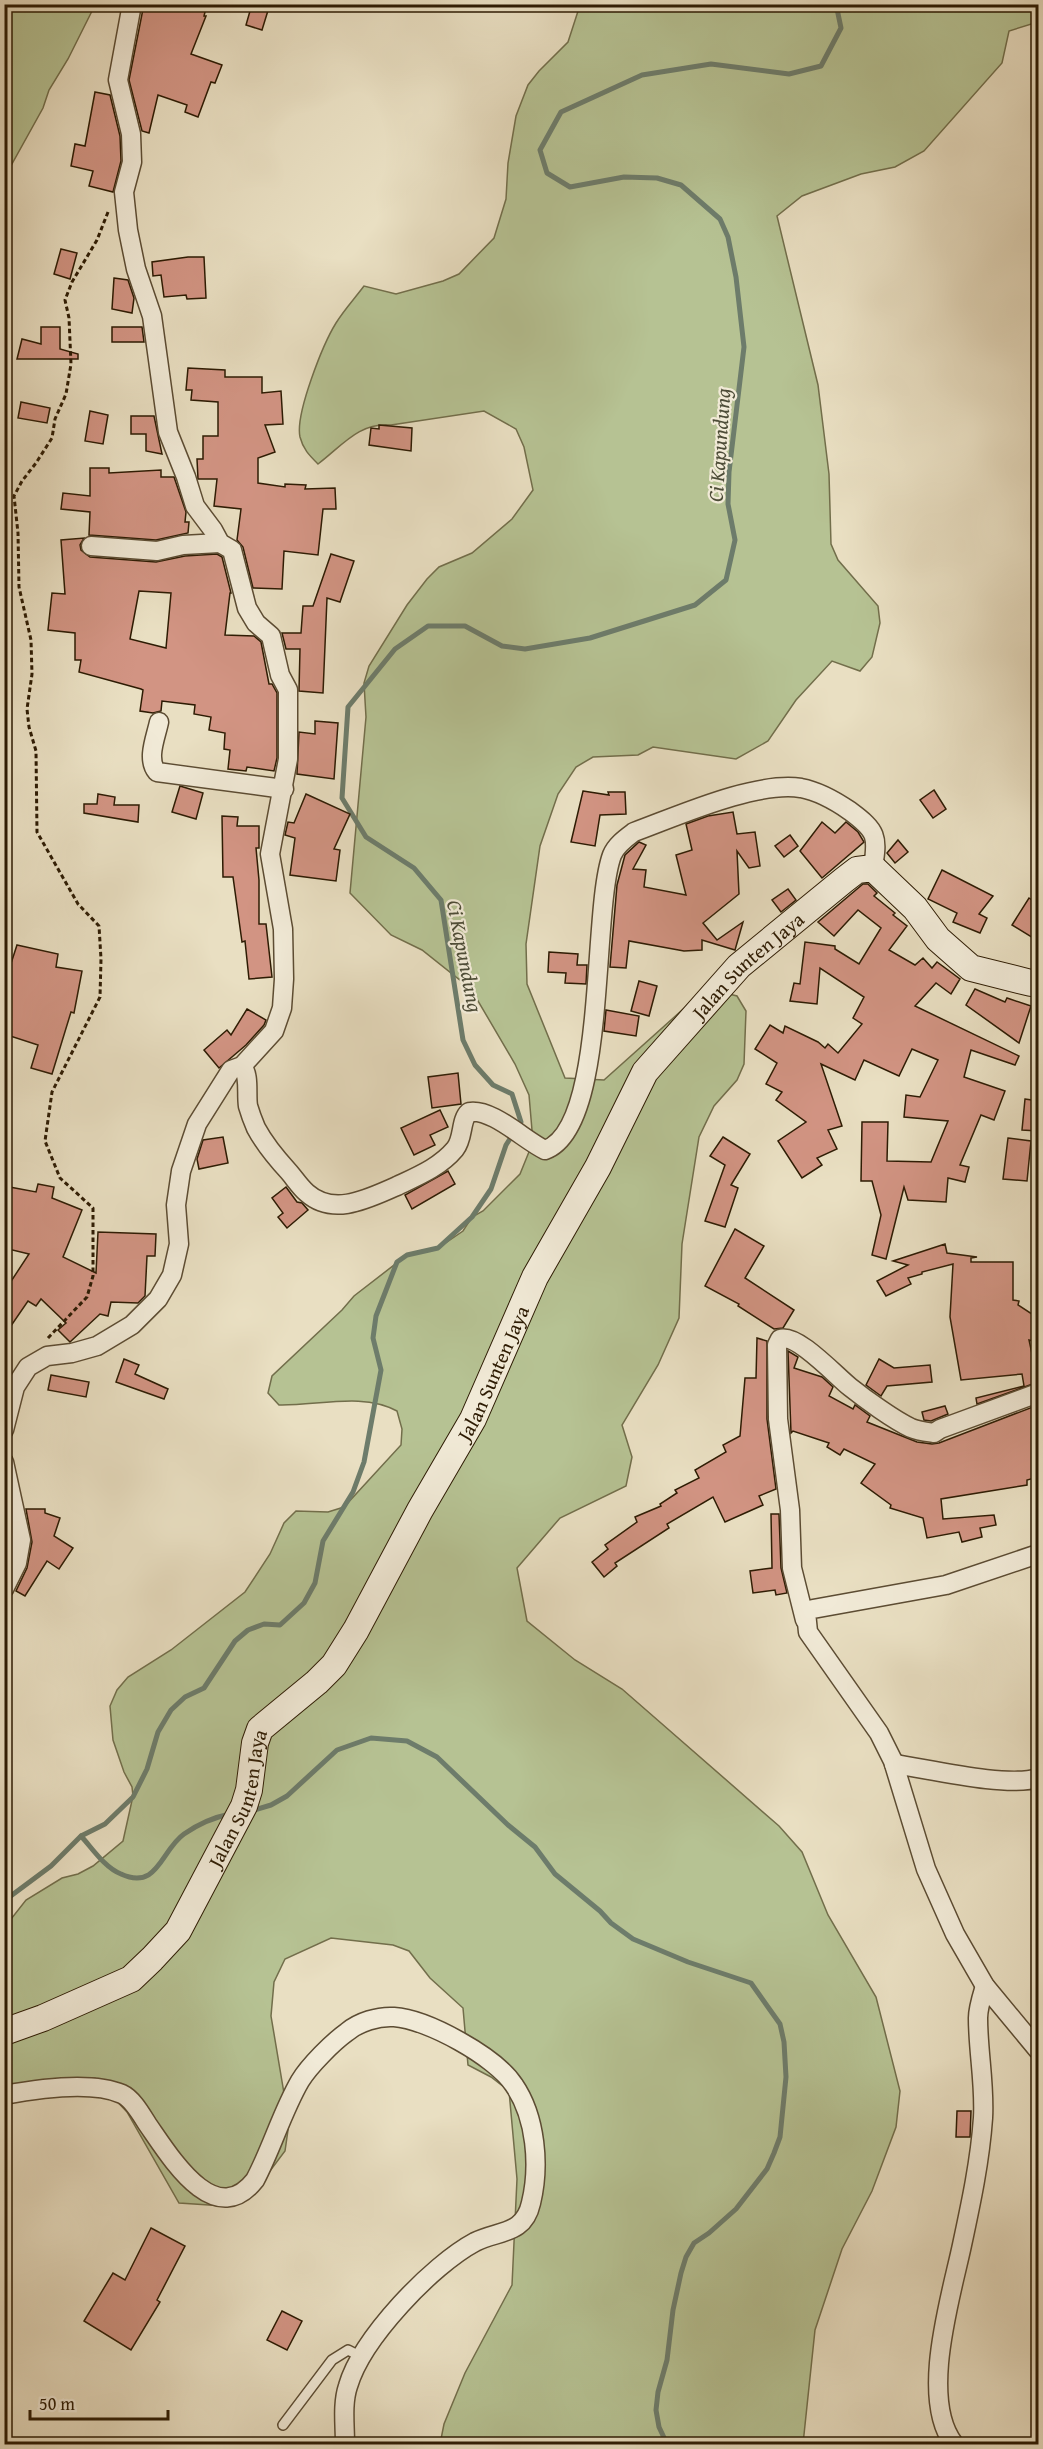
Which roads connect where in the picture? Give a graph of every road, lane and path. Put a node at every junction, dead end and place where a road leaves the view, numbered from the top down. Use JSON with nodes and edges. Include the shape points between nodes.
{"nodes":[{"id":1,"x":132,"y":4,"type":"edge"},
{"id":2,"x":124,"y":192,"type":"junction"},
{"id":3,"x":220,"y":543,"type":"junction"},
{"id":4,"x":91,"y":546,"type":"dead end"},
{"id":5,"x":159,"y":722,"type":"dead end"},
{"id":6,"x":284,"y":789,"type":"junction"},
{"id":7,"x":873,"y":868,"type":"junction"},
{"id":8,"x":1038,"y":983,"type":"edge"},
{"id":9,"x":242,"y":1066,"type":"junction"},
{"id":10,"x":28,"y":1366,"type":"junction"},
{"id":11,"x":1038,"y":1393,"type":"edge"},
{"id":12,"x":4,"y":1431,"type":"edge"},
{"id":13,"x":4,"y":1462,"type":"edge"},
{"id":14,"x":1038,"y":1554,"type":"edge"},
{"id":15,"x":4,"y":1589,"type":"edge"},
{"id":16,"x":805,"y":1620,"type":"junction"},
{"id":17,"x":894,"y":1764,"type":"junction"},
{"id":18,"x":1038,"y":1778,"type":"edge"},
{"id":19,"x":985,"y":1986,"type":"junction"},
{"id":20,"x":4,"y":2032,"type":"edge"},
{"id":21,"x":1038,"y":2050,"type":"edge"},
{"id":22,"x":4,"y":2095,"type":"edge"},
{"id":23,"x":362,"y":2357,"type":"junction"},
{"id":24,"x":283,"y":2425,"type":"dead end"},
{"id":25,"x":345,"y":2445,"type":"edge"},
{"id":26,"x":954,"y":2445,"type":"edge"}],
"edges":[{"from":1,"to":2,"type":"street","via":[[118,80],[131,134],[132,162]]},
{"from":2,"to":3,"type":"street","via":[[136,269],[152,316],[168,432],[195,506]]},
{"from":2,"to":10,"type":"path","via":[[107,213],[65,300],[71,356],[66,394],[52,438],[14,496],[19,587],[31,640],[27,709],[36,751],[37,832],[78,904],[99,926],[101,959],[100,997],[52,1092],[45,1141],[60,1178],[93,1208],[93,1276],[87,1297],[42,1344]]},
{"from":3,"to":4,"type":"street","via":[[157,551]]},
{"from":3,"to":6,"type":"street","via":[[232,550],[247,608],[271,636],[280,675],[288,690]]},
{"from":5,"to":6,"type":"street","via":[[152,759],[157,772]]},
{"from":6,"to":9,"type":"street","via":[[270,854],[283,929],[282,1008],[274,1031]]},
{"from":7,"to":8,"type":"main road","via":[[915,908],[938,939],[971,968]]},
{"from":7,"to":9,"type":"street","via":[[877,844],[870,826],[846,808],[798,788],[748,793],[628,837],[613,854],[606,888],[592,1048],[574,1115],[552,1147],[545,1150],[486,1113],[469,1112],[456,1149],[440,1164],[360,1202],[322,1203],[307,1194],[257,1130]]},
{"from":7,"to":20,"type":"main road","name":"Jalan Sunten Jaya","via":[[850,875],[739,966],[645,1072],[598,1167],[535,1277],[473,1419],[356,1630],[334,1665],[261,1729],[241,1812],[178,1931],[131,1979]]},
{"from":9,"to":10,"type":"street","via":[[231,1070],[197,1124],[181,1171],[176,1204],[179,1244],[172,1275],[158,1299],[132,1325],[97,1346],[47,1356]]},
{"from":10,"to":12,"type":"street","via":[[15,1387]]},
{"from":11,"to":16,"type":"street","via":[[934,1433],[927,1432],[911,1428],[852,1389],[812,1353],[786,1338],[780,1339],[778,1419],[790,1510],[792,1568]]},
{"from":13,"to":15,"type":"street","via":[[21,1540]]},
{"from":14,"to":16,"type":"street","via":[[946,1585],[813,1609],[806,1612]]},
{"from":16,"to":17,"type":"street","via":[[808,1632],[855,1695]]},
{"from":17,"to":18,"type":"street","via":[[996,1780],[1025,1782]]},
{"from":17,"to":19,"type":"street","via":[[926,1869],[955,1934]]},
{"from":19,"to":21,"type":"street"},
{"from":19,"to":26,"type":"street","via":[[978,2016],[983,2116],[940,2357],[940,2417]]},
{"from":22,"to":23,"type":"street","via":[[71,2088],[110,2090],[125,2095],[185,2174],[206,2193],[228,2199],[247,2191],[255,2180],[301,2079],[348,2031],[380,2017],[396,2017],[431,2027],[481,2054],[514,2084],[527,2116],[536,2164],[531,2205],[517,2228],[476,2241],[413,2290]]},
{"from":23,"to":24,"type":"lane","via":[[348,2350],[332,2360]]},
{"from":23,"to":25,"type":"street","via":[[348,2386]]}]}
